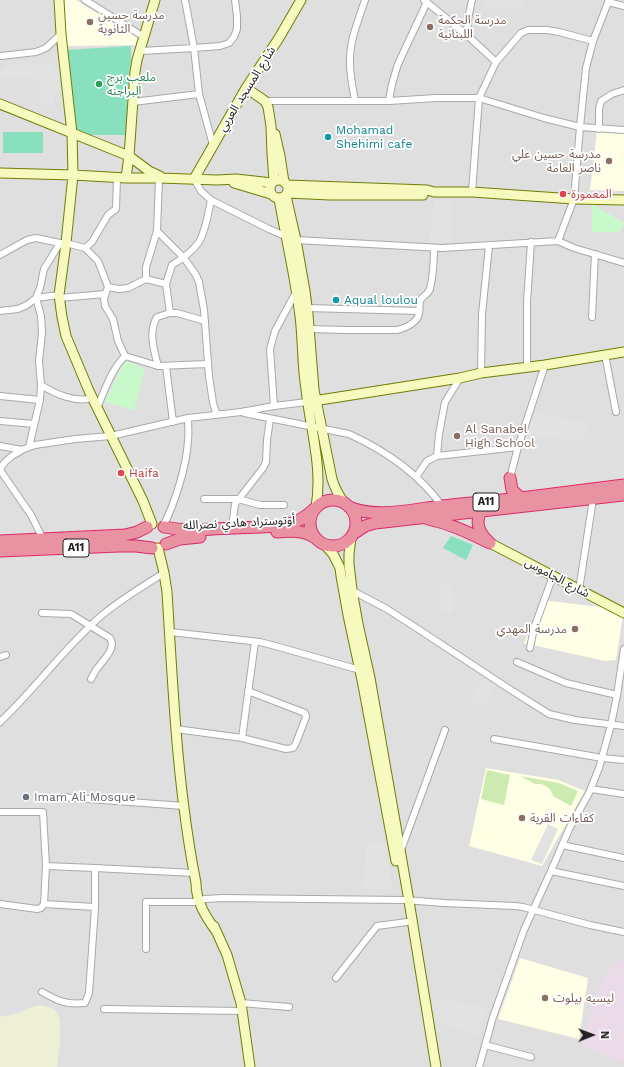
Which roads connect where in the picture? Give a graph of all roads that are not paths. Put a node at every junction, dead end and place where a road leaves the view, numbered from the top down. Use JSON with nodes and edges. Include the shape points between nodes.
{"nodes":[{"id":1,"x":59,"y":0,"type":"edge"},
{"id":2,"x":85,"y":0,"type":"edge"},
{"id":3,"x":155,"y":0,"type":"edge"},
{"id":4,"x":186,"y":0,"type":"edge"},
{"id":5,"x":235,"y":0,"type":"edge"},
{"id":6,"x":301,"y":0,"type":"edge"},
{"id":7,"x":365,"y":0,"type":"edge"},
{"id":8,"x":472,"y":0,"type":"edge"},
{"id":9,"x":425,"y":1,"type":"edge"},
{"id":10,"x":609,"y":1,"type":"edge"},
{"id":11,"x":624,"y":6,"type":"edge"},
{"id":12,"x":61,"y":34,"type":"junction"},
{"id":13,"x":467,"y":35,"type":"junction"},
{"id":14,"x":144,"y":37,"type":"junction"},
{"id":15,"x":593,"y":42,"type":"junction"},
{"id":16,"x":194,"y":48,"type":"junction"},
{"id":17,"x":140,"y":51,"type":"junction"},
{"id":18,"x":0,"y":56,"type":"edge"},
{"id":19,"x":496,"y":62,"type":"junction"},
{"id":20,"x":246,"y":88,"type":"junction"},
{"id":21,"x":624,"y":90,"type":"edge"},
{"id":22,"x":198,"y":94,"type":"junction"},
{"id":23,"x":480,"y":98,"type":"junction"},
{"id":24,"x":265,"y":101,"type":"junction"},
{"id":25,"x":355,"y":101,"type":"junction"},
{"id":26,"x":388,"y":101,"type":"junction"},
{"id":27,"x":134,"y":102,"type":"junction"},
{"id":28,"x":0,"y":104,"type":"edge"},
{"id":29,"x":272,"y":126,"type":"junction"},
{"id":30,"x":580,"y":127,"type":"junction"},
{"id":31,"x":599,"y":129,"type":"junction"},
{"id":32,"x":624,"y":130,"type":"edge"},
{"id":33,"x":72,"y":133,"type":"junction"},
{"id":34,"x":213,"y":145,"type":"junction"},
{"id":35,"x":129,"y":156,"type":"junction"},
{"id":36,"x":0,"y":173,"type":"edge"},
{"id":37,"x":73,"y":175,"type":"junction"},
{"id":38,"x":122,"y":178,"type":"junction"},
{"id":39,"x":159,"y":178,"type":"junction"},
{"id":40,"x":170,"y":178,"type":"junction"},
{"id":41,"x":194,"y":179,"type":"junction"},
{"id":42,"x":217,"y":180,"type":"junction"},
{"id":43,"x":273,"y":182,"type":"junction"},
{"id":44,"x":282,"y":191,"type":"junction"},
{"id":45,"x":472,"y":192,"type":"junction"},
{"id":46,"x":574,"y":199,"type":"junction"},
{"id":47,"x":211,"y":200,"type":"junction"},
{"id":48,"x":624,"y":200,"type":"edge"},
{"id":49,"x":157,"y":231,"type":"junction"},
{"id":50,"x":291,"y":239,"type":"junction"},
{"id":51,"x":558,"y":241,"type":"junction"},
{"id":52,"x":531,"y":242,"type":"junction"},
{"id":53,"x":63,"y":243,"type":"junction"},
{"id":54,"x":489,"y":246,"type":"junction"},
{"id":55,"x":85,"y":248,"type":"junction"},
{"id":56,"x":434,"y":248,"type":"junction"},
{"id":57,"x":0,"y":254,"type":"edge"},
{"id":58,"x":595,"y":254,"type":"junction"},
{"id":59,"x":184,"y":258,"type":"junction"},
{"id":60,"x":624,"y":263,"type":"edge"},
{"id":61,"x":146,"y":279,"type":"junction"},
{"id":62,"x":166,"y":284,"type":"junction"},
{"id":63,"x":108,"y":287,"type":"junction"},
{"id":64,"x":296,"y":292,"type":"junction"},
{"id":65,"x":105,"y":294,"type":"junction"},
{"id":66,"x":59,"y":296,"type":"junction"},
{"id":67,"x":36,"y":298,"type":"junction"},
{"id":68,"x":307,"y":308,"type":"junction"},
{"id":69,"x":0,"y":311,"type":"edge"},
{"id":70,"x":419,"y":311,"type":"junction"},
{"id":71,"x":170,"y":313,"type":"junction"},
{"id":72,"x":592,"y":317,"type":"dead end"},
{"id":73,"x":205,"y":321,"type":"junction"},
{"id":74,"x":309,"y":329,"type":"junction"},
{"id":75,"x":624,"y":352,"type":"edge"},
{"id":76,"x":605,"y":355,"type":"junction"},
{"id":77,"x":125,"y":356,"type":"junction"},
{"id":78,"x":207,"y":364,"type":"junction"},
{"id":79,"x":545,"y":365,"type":"junction"},
{"id":80,"x":158,"y":366,"type":"junction"},
{"id":81,"x":166,"y":366,"type":"junction"},
{"id":82,"x":527,"y":367,"type":"junction"},
{"id":83,"x":481,"y":373,"type":"junction"},
{"id":84,"x":460,"y":378,"type":"junction"},
{"id":85,"x":41,"y":385,"type":"junction"},
{"id":86,"x":0,"y":396,"type":"edge"},
{"id":87,"x":92,"y":398,"type":"junction"},
{"id":88,"x":40,"y":400,"type":"junction"},
{"id":89,"x":312,"y":401,"type":"junction"},
{"id":90,"x":274,"y":406,"type":"junction"},
{"id":91,"x":97,"y":408,"type":"junction"},
{"id":92,"x":241,"y":412,"type":"junction"},
{"id":93,"x":616,"y":412,"type":"dead end"},
{"id":94,"x":217,"y":414,"type":"junction"},
{"id":95,"x":188,"y":418,"type":"junction"},
{"id":96,"x":270,"y":419,"type":"junction"},
{"id":97,"x":0,"y":421,"type":"edge"},
{"id":98,"x":173,"y":422,"type":"junction"},
{"id":99,"x":34,"y":424,"type":"junction"},
{"id":100,"x":311,"y":427,"type":"junction"},
{"id":101,"x":323,"y":429,"type":"junction"},
{"id":102,"x":111,"y":436,"type":"junction"},
{"id":103,"x":0,"y":446,"type":"edge"},
{"id":104,"x":518,"y":446,"type":"junction"},
{"id":105,"x":29,"y":447,"type":"junction"},
{"id":106,"x":22,"y":450,"type":"junction"},
{"id":107,"x":437,"y":456,"type":"junction"},
{"id":108,"x":2,"y":463,"type":"edge"},
{"id":109,"x":0,"y":470,"type":"edge"},
{"id":110,"x":416,"y":477,"type":"junction"},
{"id":111,"x":510,"y":478,"type":"junction"},
{"id":112,"x":624,"y":485,"type":"edge"},
{"id":113,"x":624,"y":495,"type":"edge"},
{"id":114,"x":522,"y":498,"type":"junction"},
{"id":115,"x":592,"y":498,"type":"junction"},
{"id":116,"x":204,"y":499,"type":"dead end"},
{"id":117,"x":238,"y":499,"type":"junction"},
{"id":118,"x":499,"y":501,"type":"junction"},
{"id":119,"x":284,"y":505,"type":"dead end"},
{"id":120,"x":347,"y":505,"type":"junction"},
{"id":121,"x":442,"y":506,"type":"junction"},
{"id":122,"x":315,"y":508,"type":"junction"},
{"id":123,"x":481,"y":511,"type":"junction"},
{"id":124,"x":416,"y":517,"type":"junction"},
{"id":125,"x":157,"y":526,"type":"junction"},
{"id":126,"x":232,"y":528,"type":"junction"},
{"id":127,"x":352,"y":536,"type":"junction"},
{"id":128,"x":314,"y":538,"type":"junction"},
{"id":129,"x":43,"y":539,"type":"junction"},
{"id":130,"x":0,"y":541,"type":"edge"},
{"id":131,"x":490,"y":543,"type":"junction"},
{"id":132,"x":325,"y":545,"type":"junction"},
{"id":133,"x":159,"y":547,"type":"junction"},
{"id":134,"x":0,"y":551,"type":"edge"},
{"id":135,"x":164,"y":573,"type":"junction"},
{"id":136,"x":553,"y":576,"type":"junction"},
{"id":137,"x":348,"y":589,"type":"junction"},
{"id":138,"x":579,"y":590,"type":"junction"},
{"id":139,"x":42,"y":613,"type":"dead end"},
{"id":140,"x":624,"y":613,"type":"edge"},
{"id":141,"x":91,"y":626,"type":"junction"},
{"id":142,"x":170,"y":632,"type":"junction"},
{"id":143,"x":255,"y":642,"type":"junction"},
{"id":144,"x":530,"y":648,"type":"dead end"},
{"id":145,"x":624,"y":649,"type":"edge"},
{"id":146,"x":517,"y":662,"type":"dead end"},
{"id":147,"x":360,"y":670,"type":"junction"},
{"id":148,"x":91,"y":679,"type":"dead end"},
{"id":149,"x":248,"y":690,"type":"junction"},
{"id":150,"x":617,"y":695,"type":"junction"},
{"id":151,"x":0,"y":722,"type":"edge"},
{"id":152,"x":611,"y":725,"type":"junction"},
{"id":153,"x":624,"y":726,"type":"edge"},
{"id":154,"x":176,"y":729,"type":"junction"},
{"id":155,"x":445,"y":730,"type":"dead end"},
{"id":156,"x":242,"y":738,"type":"junction"},
{"id":157,"x":494,"y":739,"type":"dead end"},
{"id":158,"x":602,"y":758,"type":"junction"},
{"id":159,"x":624,"y":760,"type":"edge"},
{"id":160,"x":591,"y":789,"type":"junction"},
{"id":161,"x":624,"y":794,"type":"edge"},
{"id":162,"x":61,"y":797,"type":"dead end"},
{"id":163,"x":184,"y":806,"type":"junction"},
{"id":164,"x":0,"y":812,"type":"edge"},
{"id":165,"x":562,"y":845,"type":"junction"},
{"id":166,"x":400,"y":851,"type":"junction"},
{"id":167,"x":624,"y":858,"type":"edge"},
{"id":168,"x":46,"y":866,"type":"junction"},
{"id":169,"x":95,"y":868,"type":"junction"},
{"id":170,"x":551,"y":871,"type":"junction"},
{"id":171,"x":194,"y":873,"type":"junction"},
{"id":172,"x":623,"y":884,"type":"edge"},
{"id":173,"x":202,"y":900,"type":"junction"},
{"id":174,"x":407,"y":900,"type":"junction"},
{"id":175,"x":0,"y":904,"type":"edge"},
{"id":176,"x":44,"y":904,"type":"junction"},
{"id":177,"x":95,"y":907,"type":"junction"},
{"id":178,"x":533,"y":910,"type":"junction"},
{"id":179,"x":407,"y":922,"type":"junction"},
{"id":180,"x":624,"y":932,"type":"edge"},
{"id":181,"x":146,"y":949,"type":"dead end"},
{"id":182,"x":336,"y":978,"type":"dead end"},
{"id":183,"x":42,"y":992,"type":"dead end"},
{"id":184,"x":242,"y":1007,"type":"junction"},
{"id":185,"x":289,"y":1007,"type":"dead end"},
{"id":186,"x":104,"y":1009,"type":"dead end"},
{"id":187,"x":485,"y":1045,"type":"junction"},
{"id":188,"x":531,"y":1057,"type":"dead end"},
{"id":189,"x":250,"y":1067,"type":"edge"},
{"id":190,"x":430,"y":1067,"type":"edge"},
{"id":191,"x":436,"y":1067,"type":"edge"},
{"id":192,"x":479,"y":1067,"type":"edge"}],
"edges":[{"from":1,"to":12,"type":"street"},
{"from":2,"to":14,"type":"street"},
{"from":3,"to":14,"type":"street"},
{"from":4,"to":16,"type":"street"},
{"from":5,"to":16,"type":"street","via":[[238,24],[229,43]]},
{"from":6,"to":20,"type":"street","name":"شارع المسجد العربي"},
{"from":7,"to":25,"type":"street","via":[[350,53]]},
{"from":8,"to":13,"type":"street"},
{"from":9,"to":13,"type":"street"},
{"from":9,"to":26,"type":"street","via":[[398,64]]},
{"from":10,"to":11,"type":"street"},
{"from":10,"to":15,"type":"street"},
{"from":12,"to":18,"type":"street","via":[[46,48],[36,52]]},
{"from":12,"to":33,"type":"street"},
{"from":13,"to":19,"type":"street"},
{"from":14,"to":17,"type":"street"},
{"from":15,"to":19,"type":"street","via":[[559,32],[528,30],[521,33]]},
{"from":15,"to":30,"type":"street","via":[[586,68]]},
{"from":16,"to":17,"type":"street"},
{"from":16,"to":22,"type":"street"},
{"from":17,"to":27,"type":"street","via":[[135,72]]},
{"from":19,"to":23,"type":"street"},
{"from":20,"to":24,"type":"street"},
{"from":20,"to":34,"type":"street","name":"شارع المسجد العربي"},
{"from":21,"to":31,"type":"street","via":[[601,101]]},
{"from":22,"to":27,"type":"street"},
{"from":22,"to":34,"type":"street"},
{"from":23,"to":26,"type":"street"},
{"from":23,"to":30,"type":"street"},
{"from":23,"to":45,"type":"street"},
{"from":24,"to":25,"type":"street"},
{"from":24,"to":29,"type":"street"},
{"from":25,"to":26,"type":"street"},
{"from":27,"to":35,"type":"street"},
{"from":28,"to":33,"type":"street"},
{"from":29,"to":43,"type":"street"},
{"from":29,"to":44,"type":"street","via":[[277,141]]},
{"from":30,"to":31,"type":"street"},
{"from":30,"to":46,"type":"street"},
{"from":31,"to":32,"type":"street"},
{"from":33,"to":35,"type":"street"},
{"from":33,"to":37,"type":"street"},
{"from":34,"to":41,"type":"street","name":"شارع المسجد العربي"},
{"from":35,"to":38,"type":"street"},
{"from":35,"to":40,"type":"street","via":[[149,171]]},
{"from":36,"to":37,"type":"street"},
{"from":37,"to":38,"type":"street"},
{"from":37,"to":53,"type":"street"},
{"from":38,"to":39,"type":"street"},
{"from":38,"to":55,"type":"street","via":[[116,209],[108,215],[92,242]]},
{"from":39,"to":40,"type":"street"},
{"from":39,"to":49,"type":"street"},
{"from":40,"to":41,"type":"street"},
{"from":41,"to":42,"type":"street"},
{"from":41,"to":47,"type":"street","via":[[201,191]]},
{"from":42,"to":43,"type":"street"},
{"from":42,"to":44,"type":"street"},
{"from":43,"to":44,"type":"street","via":[[279,180]]},
{"from":43,"to":44,"type":"street","via":[[270,190]]},
{"from":44,"to":45,"type":"street","via":[[330,195],[427,195],[434,192]]},
{"from":44,"to":50,"type":"street"},
{"from":45,"to":46,"type":"street"},
{"from":46,"to":48,"type":"street"},
{"from":46,"to":51,"type":"street"},
{"from":47,"to":50,"type":"street"},
{"from":47,"to":59,"type":"street","via":[[198,243]]},
{"from":49,"to":59,"type":"street"},
{"from":49,"to":61,"type":"street","via":[[146,267]]},
{"from":50,"to":56,"type":"street"},
{"from":50,"to":64,"type":"street"},
{"from":50,"to":68,"type":"street"},
{"from":51,"to":52,"type":"street"},
{"from":51,"to":58,"type":"street"},
{"from":52,"to":54,"type":"street"},
{"from":52,"to":82,"type":"street","via":[[527,302]]},
{"from":53,"to":55,"type":"street"},
{"from":53,"to":57,"type":"street","via":[[36,238]]},
{"from":53,"to":66,"type":"street"},
{"from":53,"to":67,"type":"street","via":[[44,269]]},
{"from":54,"to":56,"type":"street"},
{"from":54,"to":83,"type":"street","via":[[482,314]]},
{"from":55,"to":63,"type":"street","via":[[98,261]]},
{"from":56,"to":70,"type":"street","via":[[430,289],[420,302]]},
{"from":58,"to":60,"type":"street"},
{"from":58,"to":72,"type":"street"},
{"from":59,"to":62,"type":"street","via":[[172,265]]},
{"from":59,"to":73,"type":"street","via":[[199,282]]},
{"from":61,"to":62,"type":"street"},
{"from":61,"to":63,"type":"street","via":[[128,288]]},
{"from":62,"to":71,"type":"street"},
{"from":63,"to":65,"type":"street"},
{"from":64,"to":89,"type":"street","via":[[301,324],[304,379]]},
{"from":64,"to":90,"type":"street","via":[[275,331],[270,349]]},
{"from":65,"to":66,"type":"street"},
{"from":65,"to":77,"type":"street","via":[[105,306],[113,319]]},
{"from":66,"to":67,"type":"street"},
{"from":66,"to":87,"type":"street","via":[[66,336]]},
{"from":67,"to":69,"type":"street","via":[[18,309]]},
{"from":67,"to":85,"type":"street","via":[[42,333],[39,361]]},
{"from":68,"to":70,"type":"street"},
{"from":68,"to":74,"type":"street"},
{"from":70,"to":74,"type":"street","via":[[412,323],[397,330]]},
{"from":71,"to":73,"type":"street"},
{"from":71,"to":80,"type":"street","via":[[158,316],[152,327]]},
{"from":73,"to":78,"type":"street"},
{"from":74,"to":89,"type":"street","via":[[313,376]]},
{"from":75,"to":76,"type":"street"},
{"from":76,"to":79,"type":"street"},
{"from":76,"to":93,"type":"street"},
{"from":77,"to":80,"type":"street"},
{"from":77,"to":91,"type":"street","via":[[114,371]]},
{"from":78,"to":81,"type":"street"},
{"from":78,"to":94,"type":"street"},
{"from":79,"to":82,"type":"street"},
{"from":79,"to":104,"type":"street"},
{"from":80,"to":81,"type":"street"},
{"from":81,"to":98,"type":"street"},
{"from":82,"to":83,"type":"street"},
{"from":83,"to":84,"type":"street"},
{"from":84,"to":89,"type":"street"},
{"from":84,"to":107,"type":"street","via":[[445,402],[438,434]]},
{"from":85,"to":87,"type":"street","via":[[71,398]]},
{"from":85,"to":88,"type":"street"},
{"from":86,"to":88,"type":"street"},
{"from":87,"to":91,"type":"street"},
{"from":88,"to":99,"type":"street"},
{"from":89,"to":90,"type":"street"},
{"from":89,"to":100,"type":"street"},
{"from":89,"to":101,"type":"street"},
{"from":90,"to":92,"type":"street"},
{"from":91,"to":102,"type":"street"},
{"from":92,"to":94,"type":"street"},
{"from":92,"to":96,"type":"street"},
{"from":94,"to":95,"type":"street"},
{"from":95,"to":98,"type":"street"},
{"from":95,"to":125,"type":"street","via":[[185,460],[176,492],[167,518]]},
{"from":96,"to":100,"type":"street"},
{"from":96,"to":117,"type":"street","via":[[266,462]]},
{"from":97,"to":99,"type":"street"},
{"from":98,"to":102,"type":"street"},
{"from":99,"to":105,"type":"street"},
{"from":100,"to":101,"type":"street"},
{"from":100,"to":122,"type":"street","via":[[318,474],[318,497]]},
{"from":101,"to":110,"type":"street","via":[[360,439]]},
{"from":101,"to":120,"type":"street","via":[[336,492]]},
{"from":102,"to":105,"type":"street"},
{"from":102,"to":125,"type":"street"},
{"from":103,"to":106,"type":"street"},
{"from":104,"to":107,"type":"street"},
{"from":104,"to":111,"type":"street"},
{"from":105,"to":106,"type":"street"},
{"from":106,"to":108,"type":"street"},
{"from":107,"to":110,"type":"street","via":[[427,461]]},
{"from":108,"to":109,"type":"street"},
{"from":109,"to":129,"type":"street","via":[[31,515]]},
{"from":110,"to":121,"type":"street"},
{"from":111,"to":114,"type":"highway","via":[[512,490]]},
{"from":111,"to":118,"type":"highway"},
{"from":112,"to":114,"type":"highway","name":"أوتوستراد هادي نصرالله","number":"A11"},
{"from":113,"to":115,"type":"highway","number":"A11"},
{"from":114,"to":118,"type":"highway","name":"أوتوستراد هادي نصرالله","number":"A11"},
{"from":115,"to":123,"type":"highway","number":"A11"},
{"from":115,"to":138,"type":"street"},
{"from":116,"to":117,"type":"street"},
{"from":117,"to":119,"type":"street","via":[[260,505]]},
{"from":117,"to":126,"type":"street","via":[[234,508]]},
{"from":118,"to":121,"type":"highway","name":"أوتوستراد هادي نصرالله","number":"A11"},
{"from":120,"to":121,"type":"highway","name":"أوتوستراد هادي نصرالله","number":"A11","via":[[362,512],[375,513]]},
{"from":120,"to":122,"type":"highway","name":"أوتوستراد هادي نصرالله","number":"A11","via":[[330,500]]},
{"from":120,"to":127,"type":"highway","via":[[355,520],[356,527]]},
{"from":122,"to":126,"type":"highway","name":"أوتوستراد هادي نصرالله","number":"A11","via":[[301,519],[289,524]]},
{"from":122,"to":128,"type":"highway","name":"أوتوستراد هادي نصرالله","via":[[310,516],[309,525]]},
{"from":123,"to":124,"type":"highway","number":"A11"},
{"from":123,"to":131,"type":"highway","via":[[478,527]]},
{"from":124,"to":127,"type":"highway","number":"A11","via":[[369,524]]},
{"from":124,"to":131,"type":"highway","via":[[450,525]]},
{"from":125,"to":126,"type":"highway","name":"أوتوستراد هادي نصرالله","number":"A11","via":[[187,530]]},
{"from":125,"to":129,"type":"highway","name":"أوتوستراد هادي نصرالله","number":"A11","via":[[125,535]]},
{"from":125,"to":133,"type":"highway","via":[[168,534],[168,540]]},
{"from":125,"to":133,"type":"highway","via":[[144,532],[144,539],[147,545]]},
{"from":127,"to":132,"type":"highway","number":"A11","via":[[346,543],[338,546]]},
{"from":127,"to":137,"type":"street"},
{"from":128,"to":132,"type":"highway","name":"أوتوستراد هادي نصرالله","number":"A11"},
{"from":128,"to":133,"type":"highway","name":"أوتوستراد هادي نصرالله","number":"A11","via":[[306,533],[289,531],[185,538]]},
{"from":129,"to":130,"type":"highway","name":"أوتوستراد هادي نصرالله","number":"A11"},
{"from":131,"to":136,"type":"street","name":"شارع الجاموس"},
{"from":132,"to":137,"type":"street","via":[[338,563]]},
{"from":133,"to":134,"type":"highway","name":"أوتوستراد هادي نصرالله","number":"A11"},
{"from":133,"to":135,"type":"street"},
{"from":135,"to":141,"type":"street","via":[[112,608]]},
{"from":135,"to":142,"type":"street"},
{"from":136,"to":138,"type":"street","name":"شارع الجاموس"},
{"from":136,"to":144,"type":"street","via":[[534,628]]},
{"from":137,"to":147,"type":"street","via":[[348,615]]},
{"from":137,"to":152,"type":"street","via":[[414,626],[549,714]]},
{"from":137,"to":166,"type":"street","via":[[370,678]]},
{"from":138,"to":140,"type":"street","name":"شارع الجاموس"},
{"from":139,"to":141,"type":"street","via":[[71,614]]},
{"from":141,"to":148,"type":"street","via":[[110,638],[112,643],[107,656]]},
{"from":141,"to":151,"type":"street"},
{"from":142,"to":143,"type":"street"},
{"from":142,"to":154,"type":"street"},
{"from":143,"to":147,"type":"street"},
{"from":143,"to":149,"type":"street"},
{"from":145,"to":150,"type":"street"},
{"from":146,"to":150,"type":"street","via":[[566,683]]},
{"from":147,"to":174,"type":"street"},
{"from":149,"to":156,"type":"street"},
{"from":149,"to":156,"type":"street","via":[[304,713],[306,717],[293,748],[286,749]]},
{"from":150,"to":152,"type":"street"},
{"from":152,"to":153,"type":"street"},
{"from":152,"to":158,"type":"street"},
{"from":154,"to":156,"type":"street"},
{"from":154,"to":163,"type":"street"},
{"from":155,"to":166,"type":"street"},
{"from":157,"to":158,"type":"street"},
{"from":158,"to":159,"type":"street"},
{"from":158,"to":160,"type":"street"},
{"from":160,"to":161,"type":"street"},
{"from":160,"to":165,"type":"street"},
{"from":162,"to":163,"type":"street"},
{"from":163,"to":171,"type":"street"},
{"from":164,"to":168,"type":"street","via":[[43,812]]},
{"from":165,"to":167,"type":"street"},
{"from":165,"to":170,"type":"street"},
{"from":166,"to":174,"type":"street"},
{"from":168,"to":169,"type":"street"},
{"from":168,"to":176,"type":"street"},
{"from":169,"to":171,"type":"street"},
{"from":169,"to":177,"type":"street"},
{"from":170,"to":172,"type":"street"},
{"from":170,"to":178,"type":"street"},
{"from":171,"to":173,"type":"street","via":[[196,893]]},
{"from":173,"to":174,"type":"street"},
{"from":173,"to":181,"type":"street","via":[[146,902]]},
{"from":173,"to":184,"type":"street","via":[[202,908],[227,955]]},
{"from":174,"to":178,"type":"street","via":[[515,906]]},
{"from":174,"to":179,"type":"street"},
{"from":174,"to":191,"type":"street"},
{"from":175,"to":176,"type":"street","via":[[37,909]]},
{"from":176,"to":177,"type":"street"},
{"from":177,"to":183,"type":"street","via":[[89,993],[84,1003],[58,1001]]},
{"from":178,"to":180,"type":"street"},
{"from":178,"to":187,"type":"street"},
{"from":179,"to":182,"type":"street","via":[[377,926]]},
{"from":179,"to":190,"type":"street"},
{"from":184,"to":185,"type":"street"},
{"from":184,"to":186,"type":"street"},
{"from":184,"to":189,"type":"street"},
{"from":187,"to":188,"type":"street"},
{"from":187,"to":192,"type":"street"}]}
